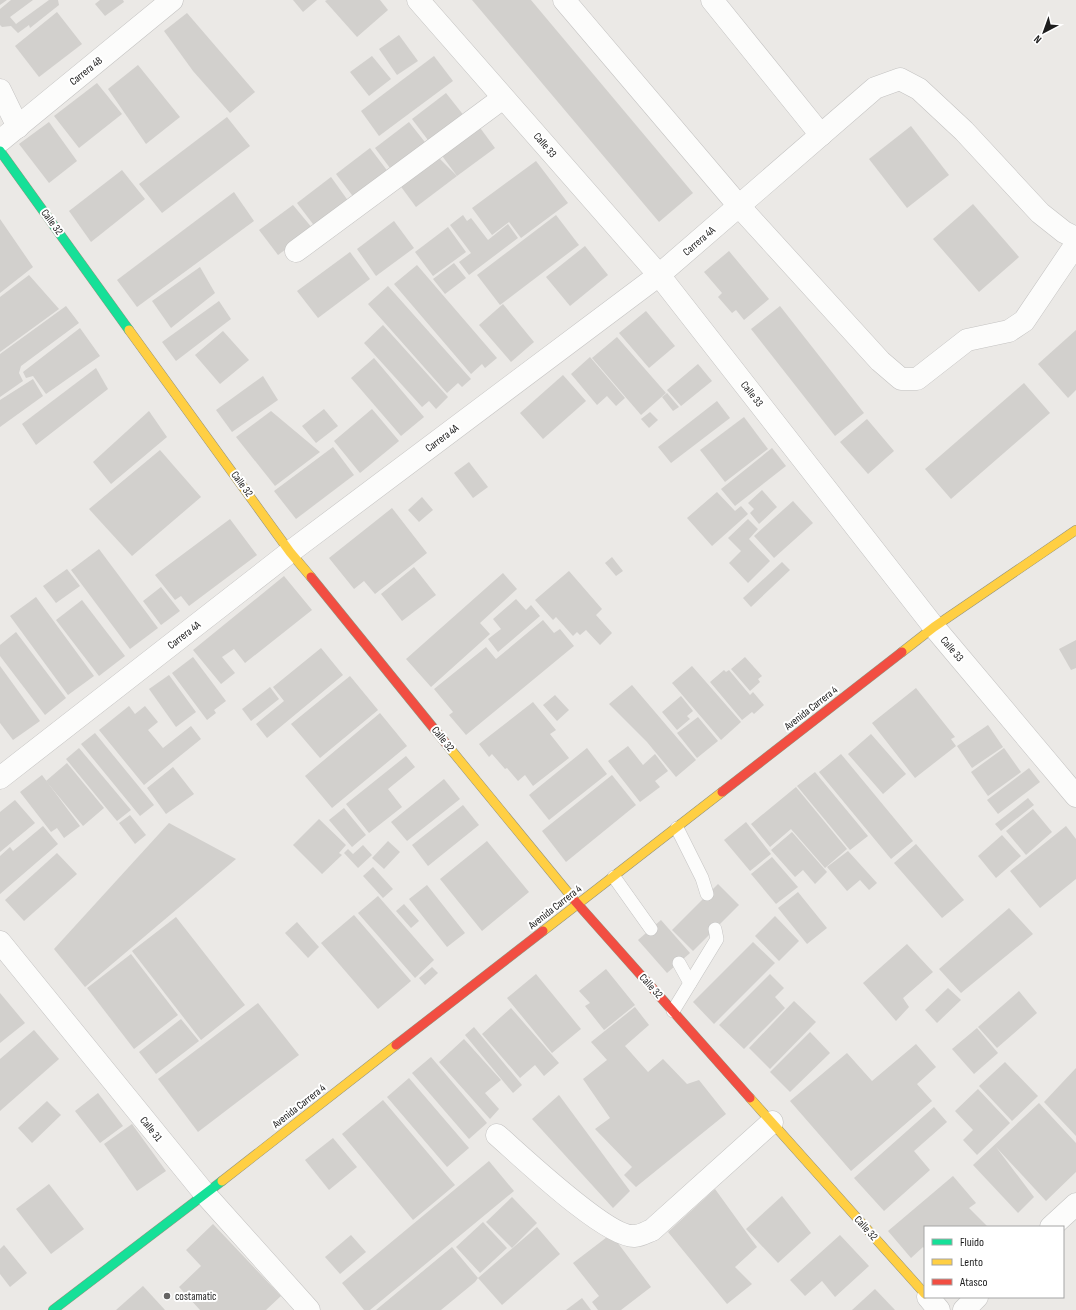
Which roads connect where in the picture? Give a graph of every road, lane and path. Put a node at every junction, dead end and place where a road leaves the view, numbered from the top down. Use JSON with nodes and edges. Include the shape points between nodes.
{"nodes":[{"id":1,"x":172,"y":0,"type":"edge"},
{"id":2,"x":418,"y":0,"type":"edge"},
{"id":3,"x":564,"y":0,"type":"edge"},
{"id":4,"x":712,"y":0,"type":"edge"},
{"id":5,"x":0,"y":90,"type":"edge"},
{"id":6,"x":503,"y":98,"type":"junction"},
{"id":7,"x":18,"y":127,"type":"junction"},
{"id":8,"x":821,"y":135,"type":"junction"},
{"id":9,"x":0,"y":141,"type":"edge"},
{"id":10,"x":0,"y":151,"type":"edge"},
{"id":11,"x":739,"y":206,"type":"junction"},
{"id":12,"x":1076,"y":238,"type":"edge"},
{"id":13,"x":1076,"y":244,"type":"edge"},
{"id":14,"x":296,"y":251,"type":"dead end"},
{"id":15,"x":659,"y":275,"type":"junction"},
{"id":16,"x":1076,"y":530,"type":"edge"},
{"id":17,"x":290,"y":552,"type":"junction"},
{"id":18,"x":934,"y":627,"type":"junction"},
{"id":19,"x":0,"y":778,"type":"edge"},
{"id":20,"x":1076,"y":796,"type":"edge"},
{"id":21,"x":677,"y":828,"type":"junction"},
{"id":22,"x":614,"y":877,"type":"junction"},
{"id":23,"x":707,"y":894,"type":"dead end"},
{"id":24,"x":578,"y":905,"type":"junction"},
{"id":25,"x":651,"y":929,"type":"dead end"},
{"id":26,"x":715,"y":929,"type":"dead end"},
{"id":27,"x":0,"y":942,"type":"edge"},
{"id":28,"x":679,"y":963,"type":"dead end"},
{"id":29,"x":690,"y":983,"type":"junction"},
{"id":30,"x":673,"y":1011,"type":"junction"},
{"id":31,"x":772,"y":1122,"type":"junction"},
{"id":32,"x":497,"y":1135,"type":"dead end"},
{"id":33,"x":205,"y":1194,"type":"junction"},
{"id":34,"x":1076,"y":1204,"type":"edge"},
{"id":35,"x":1052,"y":1226,"type":"edge"},
{"id":36,"x":924,"y":1293,"type":"edge"},
{"id":37,"x":929,"y":1298,"type":"edge"},
{"id":38,"x":976,"y":1298,"type":"edge"},
{"id":39,"x":53,"y":1310,"type":"edge"},
{"id":40,"x":309,"y":1310,"type":"edge"},
{"id":41,"x":939,"y":1310,"type":"edge"},
{"id":42,"x":964,"y":1310,"type":"edge"}],
"edges":[{"from":1,"to":7,"type":"street","name":"Carrera 4B"},
{"from":2,"to":6,"type":"street","name":"Calle 33"},
{"from":3,"to":11,"type":"street"},
{"from":4,"to":8,"type":"street"},
{"from":5,"to":7,"type":"street"},
{"from":6,"to":14,"type":"street"},
{"from":6,"to":15,"type":"street","name":"Calle 33"},
{"from":7,"to":9,"type":"street","name":"Carrera 4B"},
{"from":8,"to":11,"type":"street","name":"Carrera 4A"},
{"from":8,"to":12,"type":"street","name":"Carrera 4A","via":[[875,88],[900,79],[919,89],[964,131],[1040,213]]},
{"from":10,"to":17,"type":"street","name":"Calle 32"},
{"from":11,"to":13,"type":"street","via":[[880,361],[901,379],[917,379],[967,340],[1009,331],[1024,321]]},
{"from":11,"to":15,"type":"street","name":"Carrera 4A"},
{"from":15,"to":17,"type":"street","name":"Carrera 4A"},
{"from":15,"to":18,"type":"street","name":"Calle 33"},
{"from":16,"to":18,"type":"street","name":"Avenida Carrera 4"},
{"from":17,"to":19,"type":"street","name":"Carrera 4A"},
{"from":17,"to":24,"type":"street","name":"Calle 32"},
{"from":18,"to":20,"type":"street","name":"Calle 33"},
{"from":18,"to":21,"type":"street","name":"Avenida Carrera 4"},
{"from":21,"to":22,"type":"street","name":"Avenida Carrera 4"},
{"from":21,"to":23,"type":"lane","via":[[702,878]]},
{"from":22,"to":24,"type":"street","name":"Avenida Carrera 4"},
{"from":22,"to":25,"type":"lane"},
{"from":24,"to":30,"type":"street","name":"Calle 32"},
{"from":24,"to":33,"type":"street","name":"Avenida Carrera 4"},
{"from":26,"to":29,"type":"lane","via":[[717,940]]},
{"from":27,"to":33,"type":"street","name":"Calle 31"},
{"from":28,"to":29,"type":"lane"},
{"from":29,"to":30,"type":"lane"},
{"from":30,"to":31,"type":"street","name":"Calle 32"},
{"from":31,"to":32,"type":"street","via":[[652,1230],[634,1236],[620,1234],[583,1210]]},
{"from":31,"to":36,"type":"street","name":"Calle 32"},
{"from":33,"to":39,"type":"street","name":"Avenida Carrera 4"},
{"from":33,"to":40,"type":"street","name":"Calle 31"},
{"from":34,"to":35,"type":"street"},
{"from":37,"to":41,"type":"street"},
{"from":38,"to":42,"type":"street"}]}
